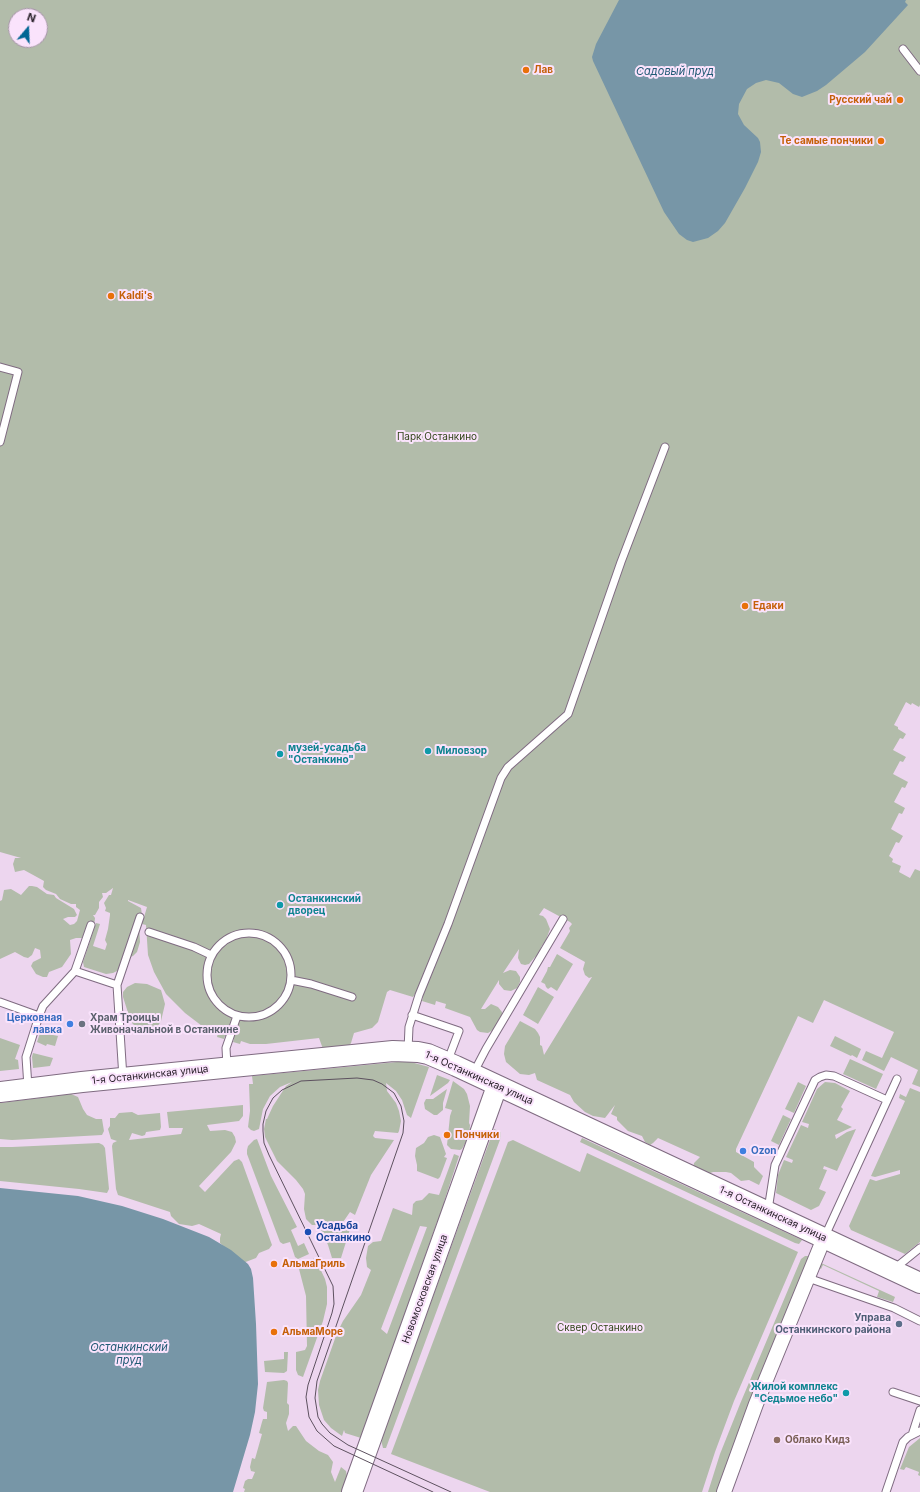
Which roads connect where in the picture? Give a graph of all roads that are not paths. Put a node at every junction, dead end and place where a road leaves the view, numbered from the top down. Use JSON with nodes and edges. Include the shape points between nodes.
{"nodes":[{"id":1,"x":903,"y":49,"type":"dead end"},
{"id":2,"x":920,"y":71,"type":"edge"},
{"id":3,"x":0,"y":367,"type":"edge"},
{"id":4,"x":0,"y":442,"type":"edge"},
{"id":5,"x":664,"y":447,"type":"dead end"},
{"id":6,"x":140,"y":917,"type":"dead end"},
{"id":7,"x":563,"y":918,"type":"dead end"},
{"id":8,"x":91,"y":925,"type":"dead end"},
{"id":9,"x":149,"y":932,"type":"dead end"},
{"id":10,"x":211,"y":955,"type":"junction"},
{"id":11,"x":75,"y":971,"type":"junction"},
{"id":12,"x":291,"y":980,"type":"junction"},
{"id":13,"x":117,"y":985,"type":"junction"},
{"id":14,"x":352,"y":997,"type":"dead end"},
{"id":15,"x":0,"y":1002,"type":"edge"},
{"id":16,"x":412,"y":1015,"type":"junction"},
{"id":17,"x":40,"y":1016,"type":"junction"},
{"id":18,"x":236,"y":1016,"type":"junction"},
{"id":19,"x":408,"y":1050,"type":"junction"},
{"id":20,"x":447,"y":1062,"type":"junction"},
{"id":21,"x":227,"y":1067,"type":"junction"},
{"id":22,"x":473,"y":1074,"type":"junction"},
{"id":23,"x":123,"y":1078,"type":"junction"},
{"id":24,"x":897,"y":1079,"type":"dead end"},
{"id":25,"x":497,"y":1086,"type":"junction"},
{"id":26,"x":29,"y":1089,"type":"junction"},
{"id":27,"x":0,"y":1092,"type":"edge"},
{"id":28,"x":887,"y":1100,"type":"junction"},
{"id":29,"x":768,"y":1212,"type":"junction"},
{"id":30,"x":824,"y":1238,"type":"junction"},
{"id":31,"x":920,"y":1248,"type":"edge"},
{"id":32,"x":893,"y":1270,"type":"junction"},
{"id":33,"x":808,"y":1278,"type":"junction"},
{"id":34,"x":920,"y":1283,"type":"edge"},
{"id":35,"x":920,"y":1321,"type":"edge"},
{"id":36,"x":893,"y":1392,"type":"dead end"},
{"id":37,"x":920,"y":1401,"type":"edge"},
{"id":38,"x":920,"y":1410,"type":"edge"},
{"id":39,"x":920,"y":1431,"type":"edge"},
{"id":40,"x":912,"y":1435,"type":"junction"},
{"id":41,"x":352,"y":1492,"type":"edge"},
{"id":42,"x":724,"y":1492,"type":"edge"},
{"id":43,"x":886,"y":1492,"type":"edge"}],
"edges":[{"from":1,"to":2,"type":"lane"},
{"from":3,"to":4,"type":"lane","via":[[18,372]]},
{"from":5,"to":16,"type":"lane","via":[[568,714],[505,769]]},
{"from":6,"to":13,"type":"lane"},
{"from":7,"to":22,"type":"lane"},
{"from":8,"to":11,"type":"lane"},
{"from":9,"to":10,"type":"lane"},
{"from":10,"to":12,"type":"lane","via":[[222,942],[234,935],[260,934],[278,944],[286,954]]},
{"from":10,"to":18,"type":"lane","via":[[206,977],[209,990],[225,1011]]},
{"from":11,"to":13,"type":"lane"},
{"from":11,"to":17,"type":"lane","via":[[43,1006]]},
{"from":12,"to":14,"type":"lane"},
{"from":12,"to":18,"type":"lane","via":[[284,998],[270,1012],[251,1018]]},
{"from":13,"to":23,"type":"lane"},
{"from":15,"to":17,"type":"lane"},
{"from":16,"to":19,"type":"lane"},
{"from":16,"to":20,"type":"lane","via":[[459,1031]]},
{"from":17,"to":26,"type":"lane","via":[[26,1057]]},
{"from":18,"to":21,"type":"lane","via":[[226,1048]]},
{"from":19,"to":20,"type":"street","name":"1-я Останкинская улица","via":[[428,1054]]},
{"from":19,"to":21,"type":"street","name":"1-я Останкинская улица"},
{"from":20,"to":22,"type":"street","name":"1-я Останкинская улица"},
{"from":21,"to":23,"type":"street","name":"1-я Останкинская улица"},
{"from":22,"to":25,"type":"street","name":"1-я Останкинская улица"},
{"from":23,"to":26,"type":"street","name":"1-я Останкинская улица"},
{"from":24,"to":28,"type":"lane"},
{"from":25,"to":29,"type":"street","name":"1-я Останкинская улица"},
{"from":25,"to":41,"type":"street","name":"Новомосковская улица"},
{"from":26,"to":27,"type":"street","name":"1-я Останкинская улица"},
{"from":28,"to":29,"type":"lane","via":[[834,1076],[820,1076],[815,1080],[775,1165]]},
{"from":28,"to":30,"type":"lane"},
{"from":29,"to":30,"type":"street","name":"1-я Останкинская улица"},
{"from":30,"to":32,"type":"street","name":"1-я Останкинская улица"},
{"from":30,"to":33,"type":"street"},
{"from":31,"to":32,"type":"lane"},
{"from":32,"to":34,"type":"street","name":"1-я Останкинская улица"},
{"from":33,"to":35,"type":"lane","via":[[894,1308]]},
{"from":33,"to":42,"type":"street","via":[[756,1404]]},
{"from":36,"to":37,"type":"lane"},
{"from":38,"to":40,"type":"lane"},
{"from":39,"to":40,"type":"lane"},
{"from":40,"to":43,"type":"lane","via":[[903,1442]]}]}
